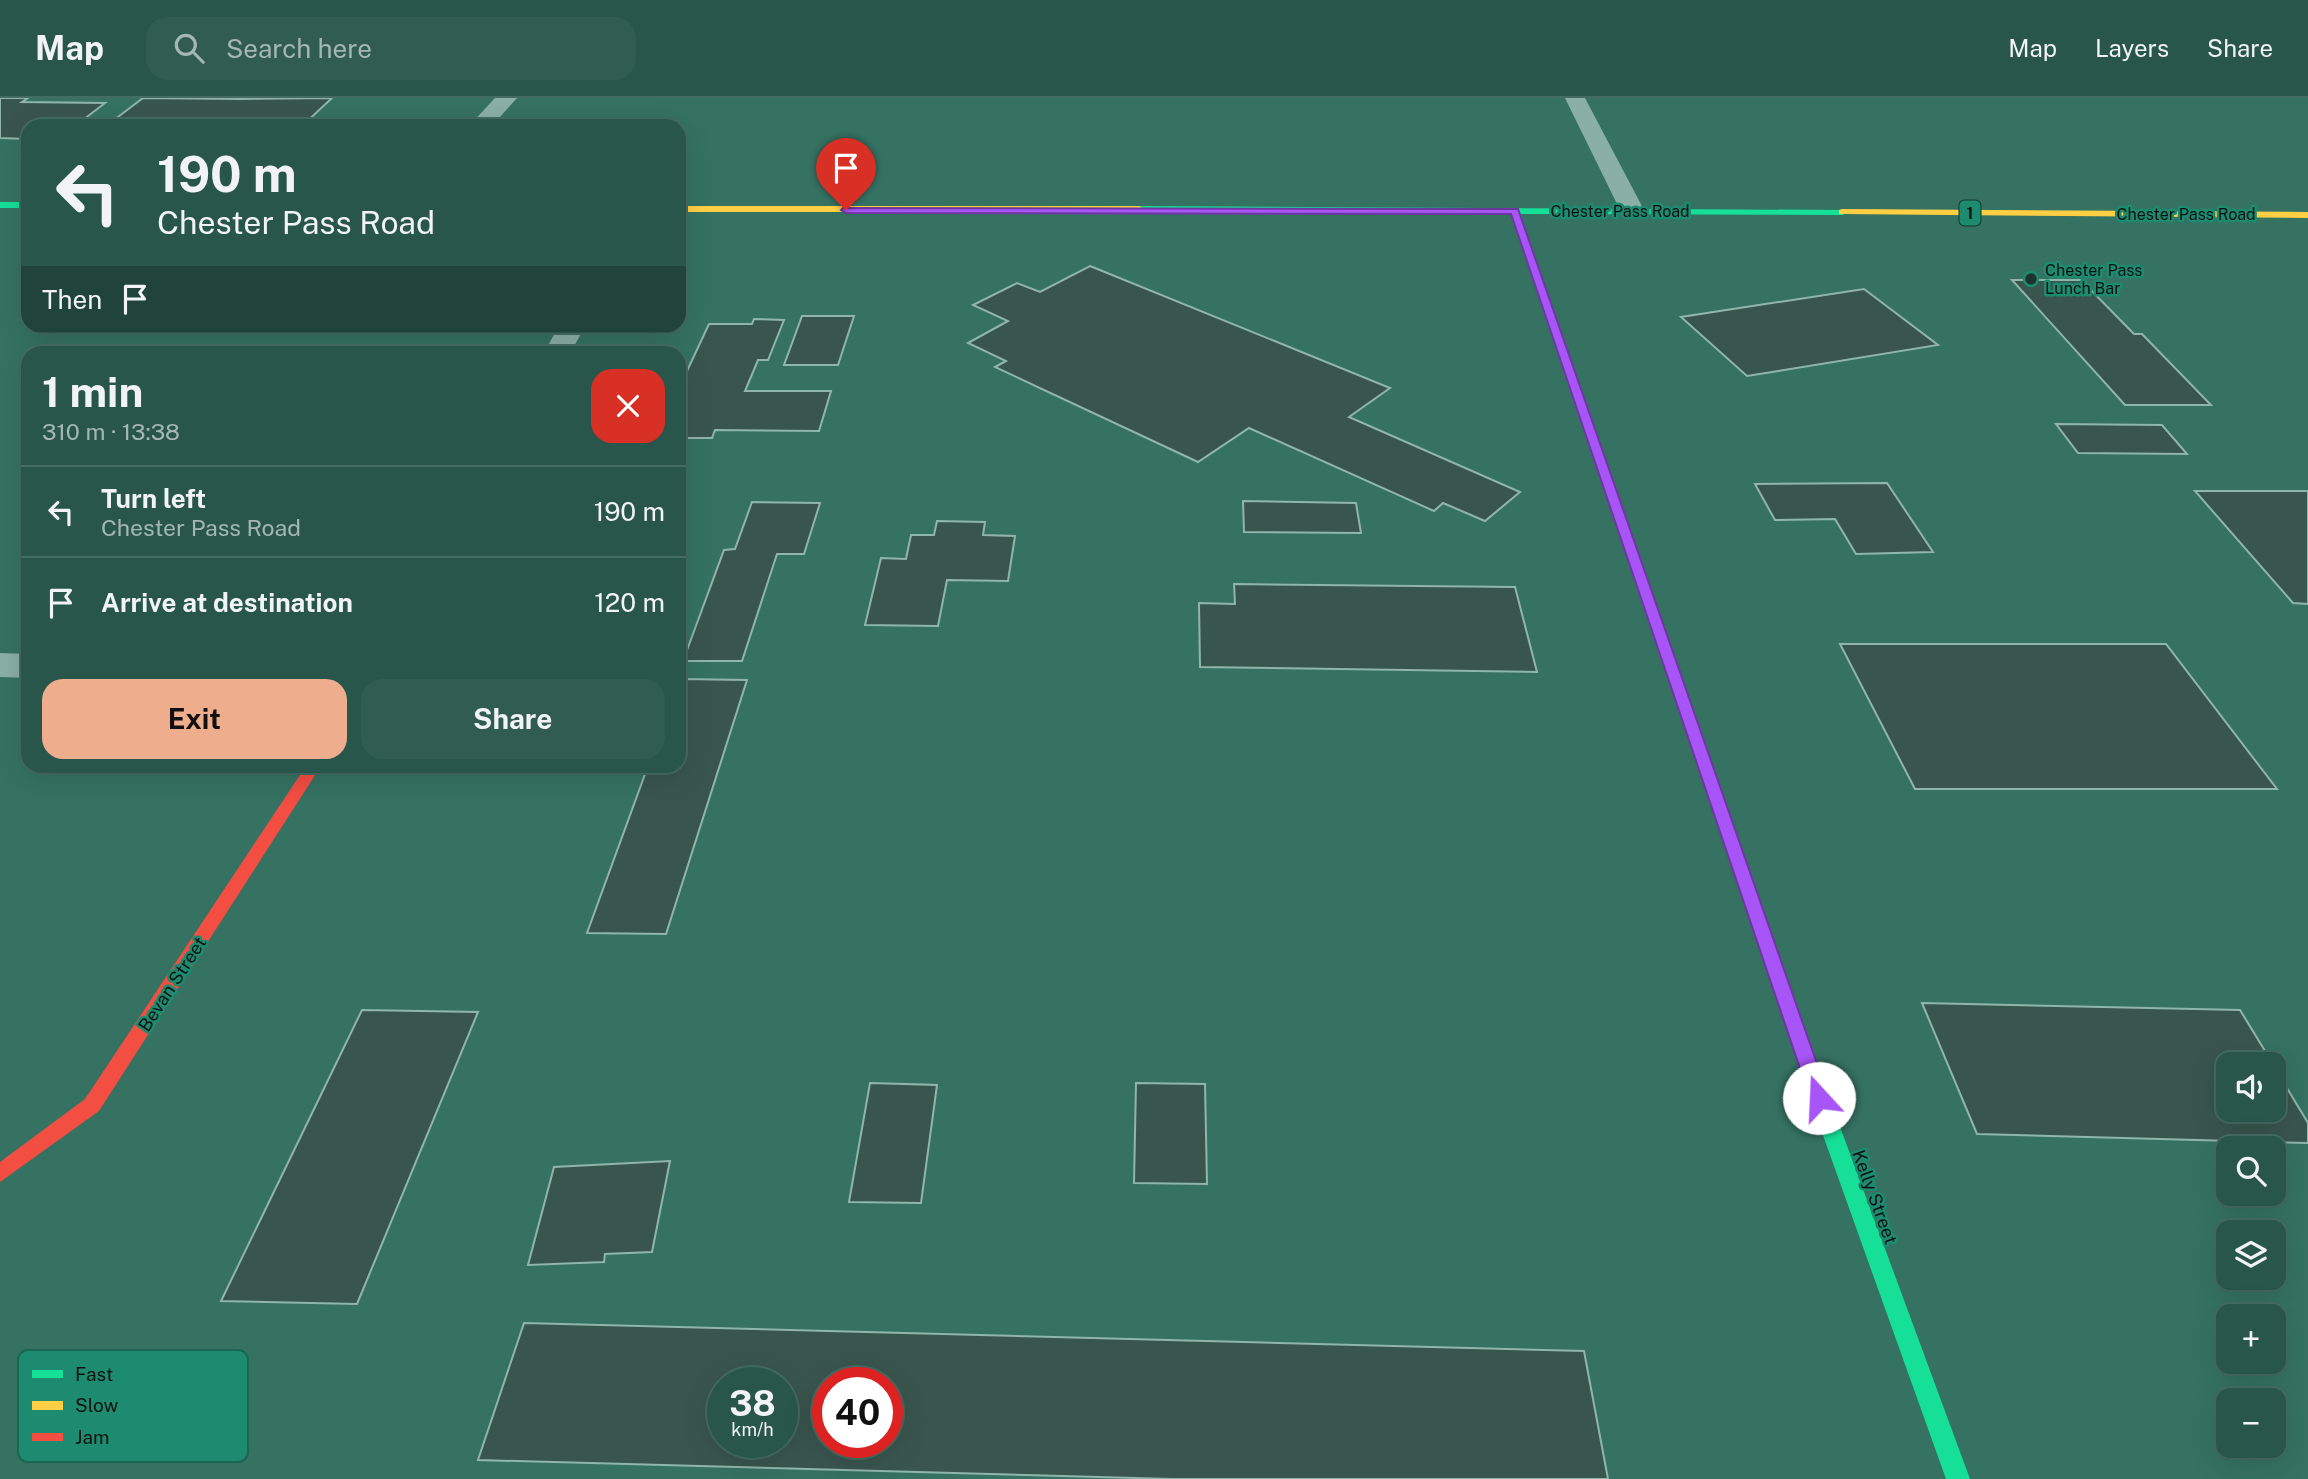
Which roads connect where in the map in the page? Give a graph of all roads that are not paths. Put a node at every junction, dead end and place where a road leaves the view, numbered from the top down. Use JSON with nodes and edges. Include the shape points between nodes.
{"nodes":[{"id":1,"x":507,"y":98,"type":"edge"},
{"id":2,"x":1575,"y":98,"type":"edge"},
{"id":3,"x":487,"y":119,"type":"edge"},
{"id":4,"x":0,"y":205,"type":"edge"},
{"id":5,"x":21,"y":205,"type":"edge"},
{"id":6,"x":686,"y":209,"type":"edge"},
{"id":7,"x":1632,"y":210,"type":"junction"},
{"id":8,"x":1514,"y":211,"type":"junction"},
{"id":9,"x":2308,"y":215,"type":"edge"},
{"id":10,"x":0,"y":665,"type":"edge"},
{"id":11,"x":21,"y":666,"type":"edge"},
{"id":12,"x":309,"y":773,"type":"edge"},
{"id":13,"x":0,"y":1173,"type":"edge"},
{"id":14,"x":1958,"y":1479,"type":"edge"}],
"edges":[{"from":1,"to":3,"type":"street"},
{"from":2,"to":7,"type":"street"},
{"from":4,"to":5,"type":"main road"},
{"from":6,"to":8,"type":"main road","name":"Chester Pass Road","number":"1"},
{"from":7,"to":8,"type":"main road","name":"Chester Pass Road","number":"1"},
{"from":7,"to":9,"type":"main road","name":"Chester Pass Road","number":"1"},
{"from":8,"to":14,"type":"main road","name":"Kelly Street","via":[[1801,1048]]},
{"from":10,"to":11,"type":"street"},
{"from":12,"to":13,"type":"main road","name":"Bevan Street","via":[[92,1105]]}]}
